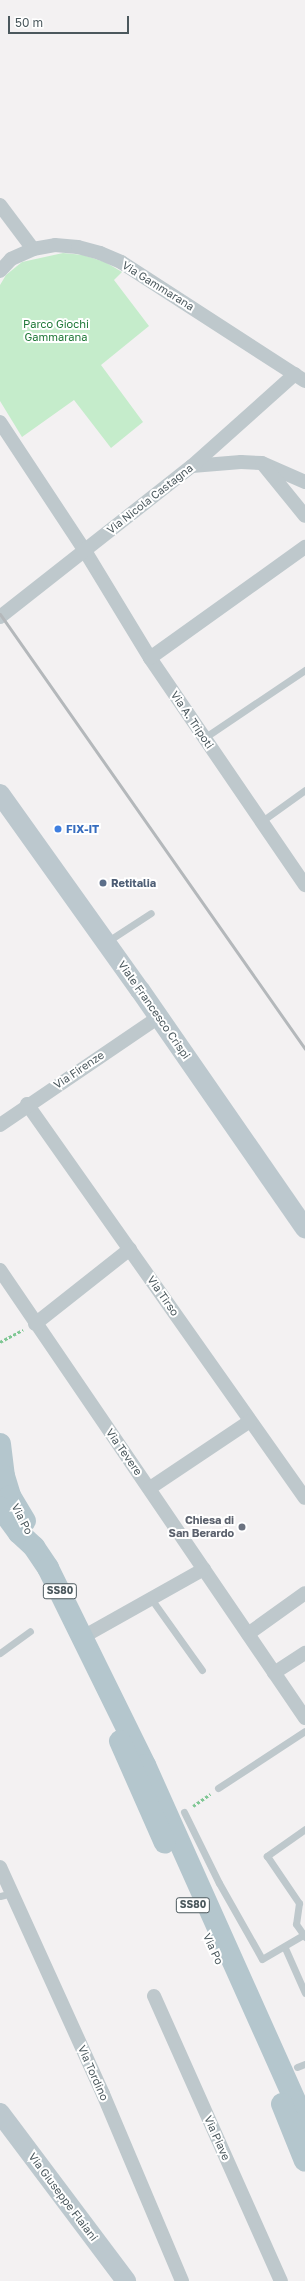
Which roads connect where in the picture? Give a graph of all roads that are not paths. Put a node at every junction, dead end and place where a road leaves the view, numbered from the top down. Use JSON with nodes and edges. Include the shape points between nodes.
{"nodes":[{"id":1,"x":0,"y":205,"type":"edge"},
{"id":2,"x":33,"y":249,"type":"junction"},
{"id":3,"x":0,"y":271,"type":"edge"},
{"id":4,"x":300,"y":378,"type":"edge"},
{"id":5,"x":0,"y":422,"type":"edge"},
{"id":6,"x":262,"y":463,"type":"junction"},
{"id":7,"x":192,"y":466,"type":"junction"},
{"id":8,"x":305,"y":482,"type":"edge"},
{"id":9,"x":305,"y":516,"type":"edge"},
{"id":10,"x":305,"y":547,"type":"edge"},
{"id":11,"x":85,"y":551,"type":"junction"},
{"id":12,"x":0,"y":617,"type":"edge"},
{"id":13,"x":150,"y":658,"type":"junction"},
{"id":14,"x":305,"y":670,"type":"edge"},
{"id":15,"x":204,"y":738,"type":"junction"},
{"id":16,"x":305,"y":790,"type":"edge"},
{"id":17,"x":0,"y":794,"type":"edge"},
{"id":18,"x":262,"y":821,"type":"junction"},
{"id":19,"x":305,"y":885,"type":"edge"},
{"id":20,"x":151,"y":913,"type":"dead end"},
{"id":21,"x":106,"y":943,"type":"junction"},
{"id":22,"x":159,"y":1017,"type":"junction"},
{"id":23,"x":27,"y":1104,"type":"junction"},
{"id":24,"x":0,"y":1125,"type":"edge"},
{"id":25,"x":305,"y":1228,"type":"edge"},
{"id":26,"x":130,"y":1249,"type":"junction"},
{"id":27,"x":0,"y":1270,"type":"edge"},
{"id":28,"x":35,"y":1324,"type":"junction"},
{"id":29,"x":250,"y":1421,"type":"junction"},
{"id":30,"x":0,"y":1444,"type":"edge"},
{"id":31,"x":150,"y":1488,"type":"junction"},
{"id":32,"x":303,"y":1489,"type":"edge"},
{"id":33,"x":0,"y":1507,"type":"edge"},
{"id":34,"x":34,"y":1547,"type":"junction"},
{"id":35,"x":204,"y":1569,"type":"junction"},
{"id":36,"x":305,"y":1593,"type":"edge"},
{"id":37,"x":152,"y":1600,"type":"junction"},
{"id":38,"x":30,"y":1631,"type":"dead end"},
{"id":39,"x":248,"y":1634,"type":"junction"},
{"id":40,"x":84,"y":1643,"type":"junction"},
{"id":41,"x":0,"y":1653,"type":"edge"},
{"id":42,"x":305,"y":1653,"type":"edge"},
{"id":43,"x":202,"y":1670,"type":"dead end"},
{"id":44,"x":274,"y":1673,"type":"junction"},
{"id":45,"x":305,"y":1718,"type":"edge"},
{"id":46,"x":305,"y":1730,"type":"edge"},
{"id":47,"x":218,"y":1788,"type":"road end"},
{"id":48,"x":184,"y":1812,"type":"road end"},
{"id":49,"x":305,"y":1829,"type":"edge"},
{"id":50,"x":0,"y":1867,"type":"edge"},
{"id":51,"x":6,"y":1895,"type":"edge"},
{"id":52,"x":304,"y":1936,"type":"edge"},
{"id":53,"x":284,"y":1948,"type":"junction"},
{"id":54,"x":305,"y":1993,"type":"edge"},
{"id":55,"x":154,"y":1996,"type":"dead end"},
{"id":56,"x":305,"y":2064,"type":"edge"},
{"id":57,"x":297,"y":2067,"type":"dead end"},
{"id":58,"x":0,"y":2113,"type":"edge"},
{"id":59,"x":305,"y":2122,"type":"edge"},
{"id":60,"x":305,"y":2161,"type":"edge"},
{"id":61,"x":126,"y":2281,"type":"edge"},
{"id":62,"x":182,"y":2281,"type":"edge"},
{"id":63,"x":281,"y":2281,"type":"edge"}],
"edges":[{"from":1,"to":2,"type":"street"},
{"from":2,"to":3,"type":"street","name":"Via Gammarana","via":[[11,259]]},
{"from":2,"to":4,"type":"street","name":"Via Gammarana","via":[[55,245],[78,247],[121,262]]},
{"from":4,"to":7,"type":"street","name":"Via Nicola Castagna"},
{"from":5,"to":11,"type":"street","name":"Via A. Tripoti"},
{"from":6,"to":7,"type":"street"},
{"from":6,"to":8,"type":"street"},
{"from":6,"to":9,"type":"street"},
{"from":7,"to":11,"type":"street","name":"Via Nicola Castagna"},
{"from":10,"to":13,"type":"street"},
{"from":11,"to":12,"type":"street","name":"Via Nicola Castagna"},
{"from":11,"to":13,"type":"street","name":"Via A. Tripoti"},
{"from":13,"to":15,"type":"street","name":"Via A. Tripoti"},
{"from":14,"to":15,"type":"lane"},
{"from":15,"to":18,"type":"street","name":"Via A. Tripoti"},
{"from":16,"to":18,"type":"lane"},
{"from":17,"to":21,"type":"street","name":"Viale Francesco Crispi"},
{"from":18,"to":19,"type":"street","name":"Via A. Tripoti"},
{"from":20,"to":21,"type":"lane"},
{"from":21,"to":22,"type":"street","name":"Viale Francesco Crispi"},
{"from":22,"to":23,"type":"street","name":"Via Firenze"},
{"from":22,"to":25,"type":"street","name":"Viale Francesco Crispi"},
{"from":23,"to":24,"type":"street","name":"Via Firenze"},
{"from":23,"to":26,"type":"street","name":"Via Tirso"},
{"from":26,"to":28,"type":"street"},
{"from":26,"to":29,"type":"street","name":"Via Tirso"},
{"from":27,"to":28,"type":"street","name":"Via Tevere"},
{"from":28,"to":31,"type":"street","name":"Via Tevere"},
{"from":29,"to":31,"type":"street"},
{"from":29,"to":32,"type":"street","name":"Via Tirso"},
{"from":30,"to":34,"type":"main road","name":"Via Po","number":"SS80","via":[[10,1496],[29,1528]]},
{"from":31,"to":35,"type":"street","name":"Via Tevere"},
{"from":33,"to":34,"type":"main road","name":"Via Po","number":"SS80","via":[[19,1533]]},
{"from":34,"to":40,"type":"main road","name":"Via Po","number":"SS80","via":[[48,1568]]},
{"from":35,"to":37,"type":"street"},
{"from":35,"to":39,"type":"street","name":"Via Tevere"},
{"from":36,"to":39,"type":"street"},
{"from":37,"to":40,"type":"street"},
{"from":37,"to":43,"type":"lane"},
{"from":38,"to":41,"type":"lane"},
{"from":39,"to":44,"type":"street","name":"Via Tevere"},
{"from":40,"to":59,"type":"main road","name":"Via Po","number":"SS80","via":[[146,1765]]},
{"from":40,"to":60,"type":"main road","name":"Via Po","number":"SS80","via":[[131,1771],[226,1976]]},
{"from":42,"to":44,"type":"street"},
{"from":44,"to":45,"type":"street","name":"Via Tevere"},
{"from":46,"to":47,"type":"lane"},
{"from":48,"to":53,"type":"lane","via":[[218,1883],[262,1959]]},
{"from":49,"to":52,"type":"lane","via":[[267,1856],[299,1903],[296,1924]]},
{"from":50,"to":51,"type":"street","name":"Via Tordino"},
{"from":51,"to":62,"type":"street","name":"Via Tordino","via":[[103,2094]]},
{"from":52,"to":53,"type":"lane"},
{"from":53,"to":54,"type":"lane"},
{"from":55,"to":63,"type":"street","name":"Via Piave"},
{"from":56,"to":57,"type":"lane"},
{"from":58,"to":61,"type":"street","name":"Via Giuseppe Flaiani"}]}
